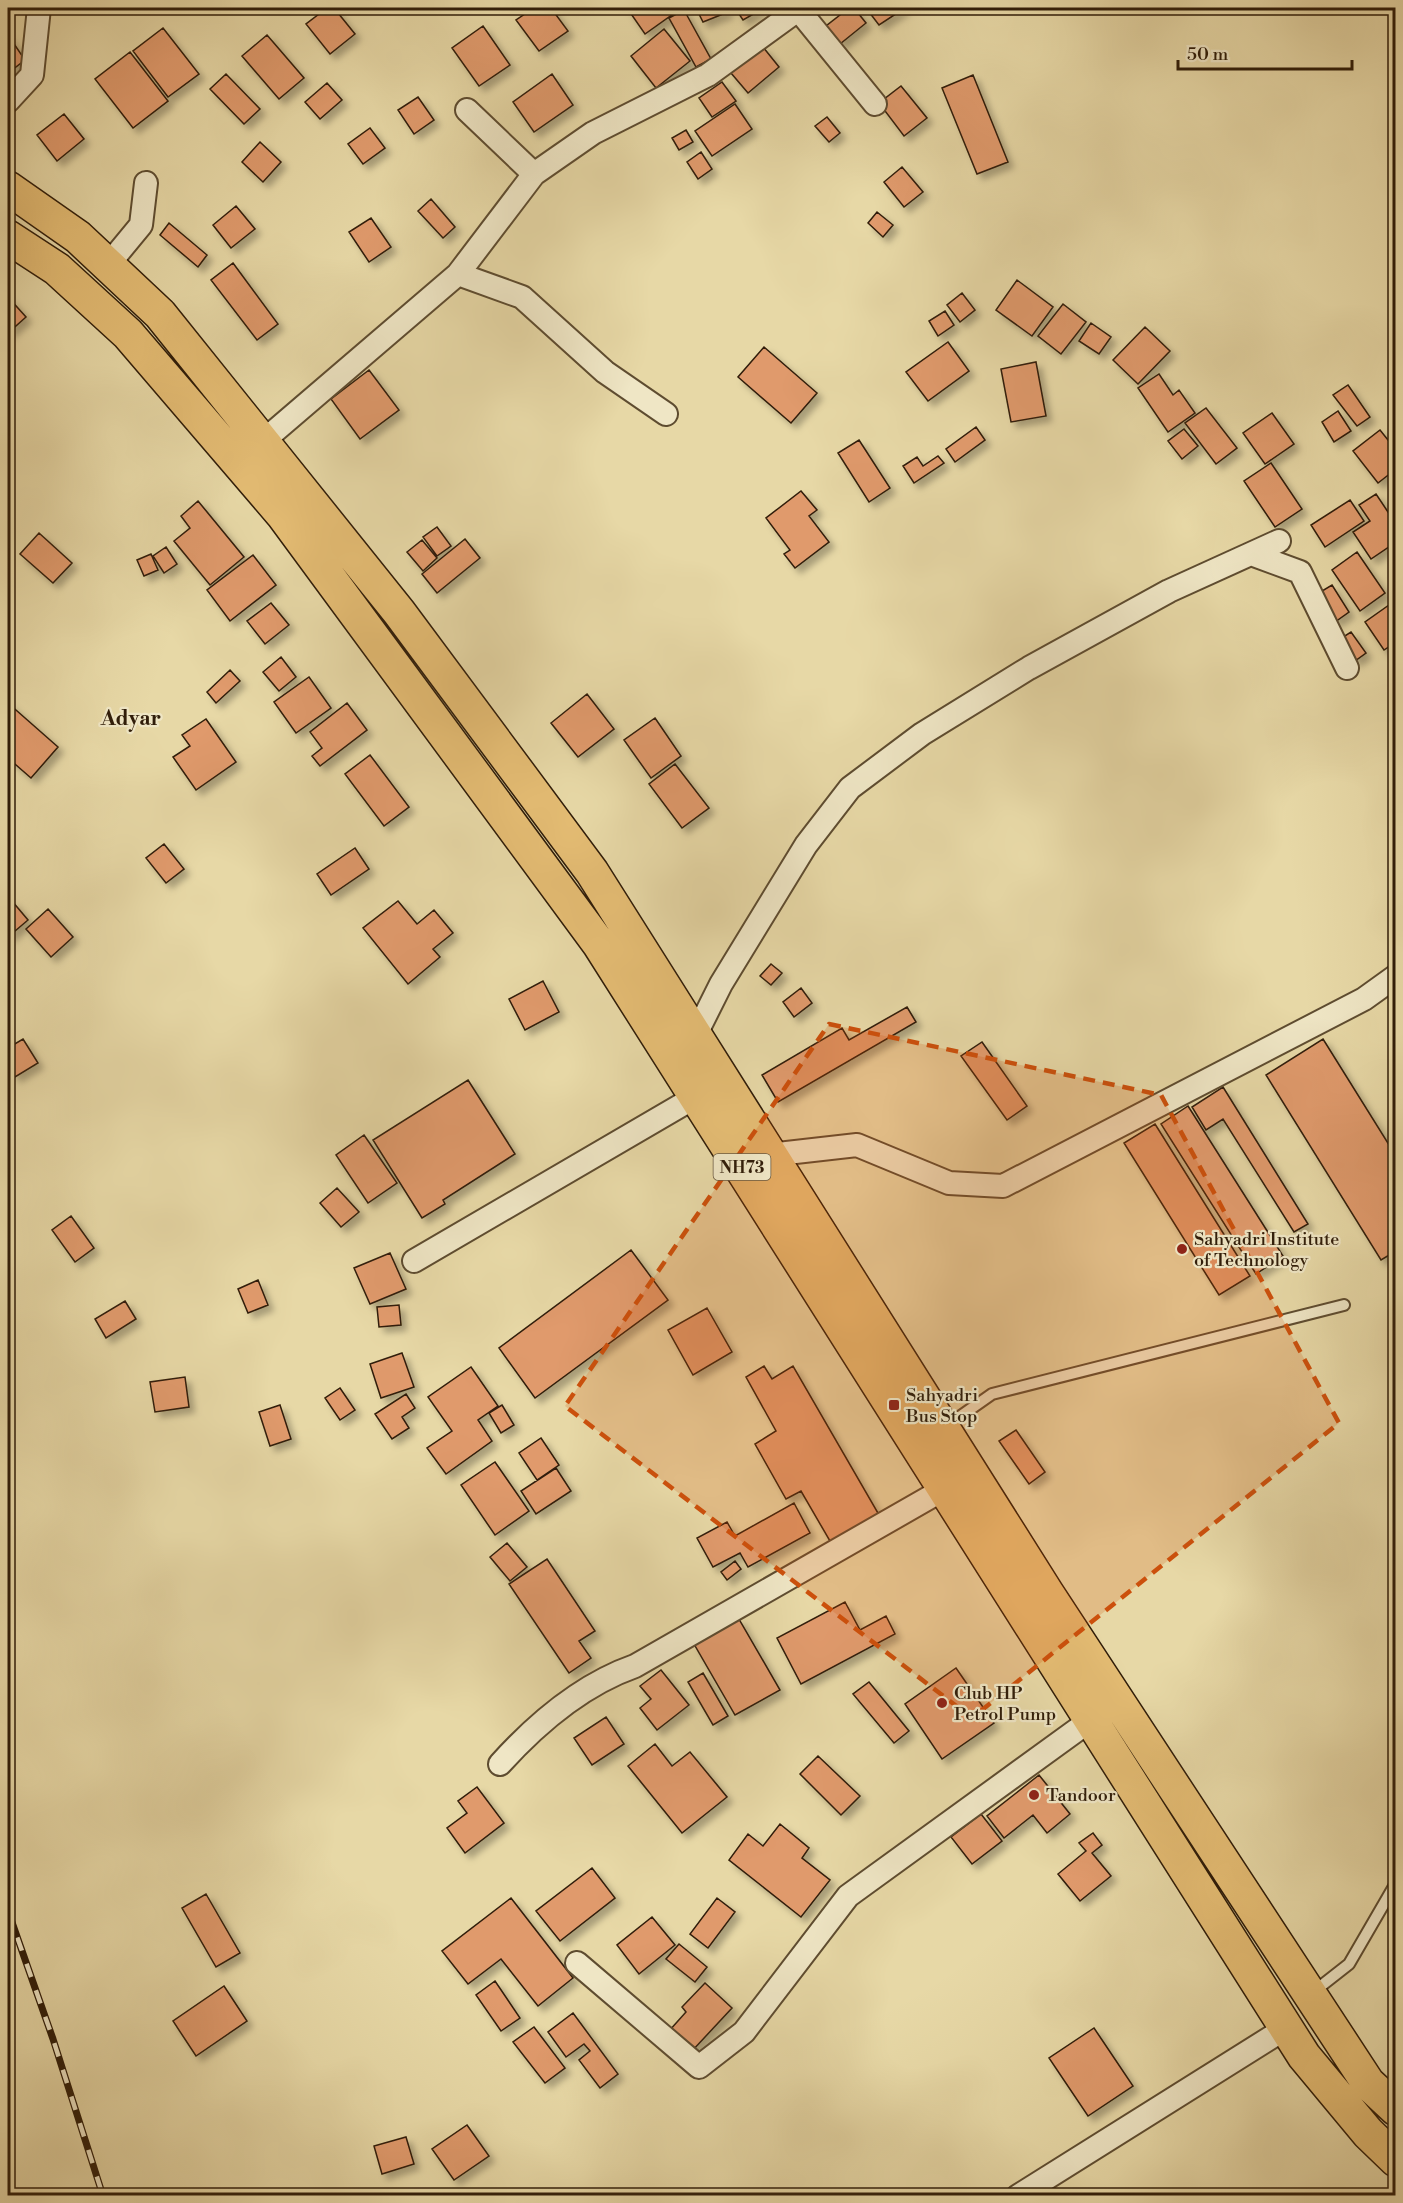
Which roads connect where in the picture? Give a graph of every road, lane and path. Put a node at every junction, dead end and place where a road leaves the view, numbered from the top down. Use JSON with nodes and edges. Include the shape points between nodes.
{"nodes":[{"id":1,"x":39,"y":8,"type":"edge"},
{"id":2,"x":798,"y":8,"type":"edge"},
{"id":3,"x":8,"y":101,"type":"edge"},
{"id":4,"x":875,"y":104,"type":"dead end"},
{"id":5,"x":467,"y":110,"type":"dead end"},
{"id":6,"x":534,"y":174,"type":"junction"},
{"id":7,"x":146,"y":183,"type":"dead end"},
{"id":8,"x":8,"y":188,"type":"edge"},
{"id":9,"x":8,"y":237,"type":"edge"},
{"id":10,"x":108,"y":265,"type":"junction"},
{"id":11,"x":458,"y":274,"type":"junction"},
{"id":12,"x":666,"y":414,"type":"dead end"},
{"id":13,"x":262,"y":442,"type":"junction"},
{"id":14,"x":1279,"y":541,"type":"dead end"},
{"id":15,"x":1251,"y":554,"type":"junction"},
{"id":16,"x":1347,"y":668,"type":"dead end"},
{"id":17,"x":1395,"y":976,"type":"edge"},
{"id":18,"x":695,"y":1036,"type":"junction"},
{"id":19,"x":696,"y":1096,"type":"junction"},
{"id":20,"x":769,"y":1155,"type":"junction"},
{"id":21,"x":414,"y":1261,"type":"dead end"},
{"id":22,"x":1344,"y":1305,"type":"dead end"},
{"id":23,"x":932,"y":1438,"type":"junction"},
{"id":24,"x":946,"y":1488,"type":"junction"},
{"id":25,"x":1092,"y":1719,"type":"junction"},
{"id":26,"x":500,"y":1764,"type":"dead end"},
{"id":27,"x":1395,"y":1883,"type":"edge"},
{"id":28,"x":577,"y":1963,"type":"dead end"},
{"id":29,"x":1310,"y":1995,"type":"junction"},
{"id":30,"x":1286,"y":2028,"type":"junction"},
{"id":31,"x":1395,"y":2109,"type":"edge"},
{"id":32,"x":1395,"y":2160,"type":"edge"},
{"id":33,"x":1018,"y":2196,"type":"edge"}],
"edges":[{"from":1,"to":3,"type":"street","via":[[32,75]]},
{"from":2,"to":4,"type":"street"},
{"from":2,"to":6,"type":"street","via":[[708,75],[593,133]]},
{"from":5,"to":6,"type":"street"},
{"from":6,"to":11,"type":"street"},
{"from":7,"to":10,"type":"street","via":[[141,225]]},
{"from":8,"to":10,"type":"highway","number":"NH73","via":[[78,237]]},
{"from":9,"to":19,"type":"highway","number":"NH73","via":[[57,270],[128,334],[283,515],[599,944]]},
{"from":10,"to":13,"type":"highway","number":"NH73","via":[[160,314]]},
{"from":11,"to":12,"type":"street","via":[[522,297],[605,372]]},
{"from":11,"to":13,"type":"street"},
{"from":13,"to":18,"type":"highway","number":"NH73","via":[[399,612],[592,872]]},
{"from":14,"to":15,"type":"street"},
{"from":15,"to":16,"type":"street","via":[[1300,572]]},
{"from":15,"to":18,"type":"street","via":[[1168,591],[1029,668],[922,734],[850,788],[806,844],[721,984]]},
{"from":17,"to":20,"type":"street","via":[[1364,999],[1003,1186],[949,1183],[857,1145]]},
{"from":18,"to":20,"type":"highway","number":"NH73"},
{"from":19,"to":21,"type":"street"},
{"from":19,"to":23,"type":"highway","number":"NH73"},
{"from":20,"to":23,"type":"highway","number":"NH73"},
{"from":22,"to":23,"type":"lane","via":[[992,1394]]},
{"from":23,"to":24,"type":"highway","number":"NH73"},
{"from":23,"to":29,"type":"highway","number":"NH73"},
{"from":24,"to":25,"type":"highway","number":"NH73"},
{"from":24,"to":26,"type":"street","via":[[634,1666],[607,1676],[532,1728]]},
{"from":25,"to":28,"type":"street","via":[[848,1896],[744,2032],[699,2067]]},
{"from":25,"to":30,"type":"highway","number":"NH73"},
{"from":27,"to":29,"type":"lane","via":[[1349,1964]]},
{"from":29,"to":31,"type":"highway","number":"NH73","via":[[1368,2083]]},
{"from":30,"to":32,"type":"highway","number":"NH73","via":[[1304,2056]]},
{"from":30,"to":33,"type":"street"}]}
